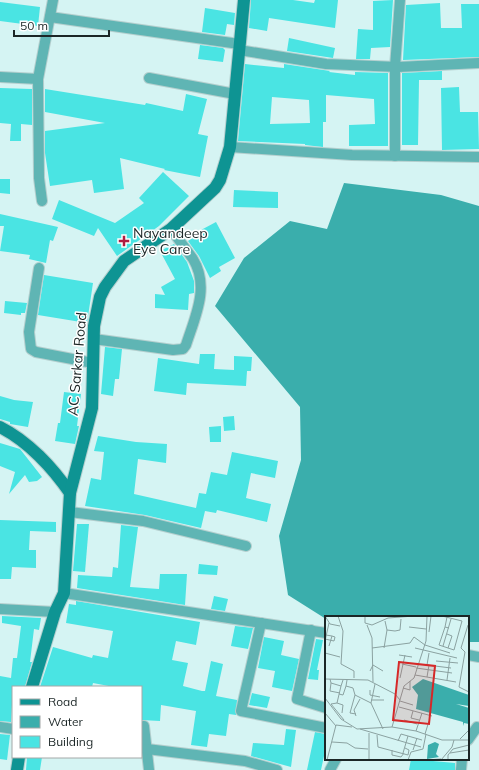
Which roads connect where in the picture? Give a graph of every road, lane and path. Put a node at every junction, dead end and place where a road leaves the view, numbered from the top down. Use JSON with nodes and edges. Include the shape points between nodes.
{"nodes":[{"id":1,"x":53,"y":0,"type":"edge"},
{"id":2,"x":244,"y":0,"type":"edge"},
{"id":3,"x":400,"y":0,"type":"edge"},
{"id":4,"x":50,"y":17,"type":"junction"},
{"id":5,"x":239,"y":47,"type":"junction"},
{"id":6,"x":479,"y":63,"type":"edge"},
{"id":7,"x":396,"y":67,"type":"junction"},
{"id":8,"x":0,"y":77,"type":"edge"},
{"id":9,"x":149,"y":78,"type":"dead end"},
{"id":10,"x":38,"y":79,"type":"junction"},
{"id":11,"x":235,"y":94,"type":"junction"},
{"id":12,"x":230,"y":147,"type":"junction"},
{"id":13,"x":395,"y":156,"type":"junction"},
{"id":14,"x":479,"y":157,"type":"edge"},
{"id":15,"x":42,"y":201,"type":"dead end"},
{"id":16,"x":171,"y":229,"type":"junction"},
{"id":17,"x":39,"y":268,"type":"dead end"},
{"id":18,"x":94,"y":339,"type":"junction"},
{"id":19,"x":93,"y":363,"type":"junction"},
{"id":20,"x":0,"y":427,"type":"edge"},
{"id":21,"x":70,"y":493,"type":"junction"},
{"id":22,"x":70,"y":512,"type":"junction"},
{"id":23,"x":246,"y":546,"type":"dead end"},
{"id":24,"x":64,"y":593,"type":"junction"},
{"id":25,"x":0,"y":609,"type":"edge"},
{"id":26,"x":55,"y":612,"type":"junction"},
{"id":27,"x":261,"y":623,"type":"junction"},
{"id":28,"x":311,"y":630,"type":"junction"},
{"id":29,"x":325,"y":633,"type":"edge"},
{"id":30,"x":469,"y":655,"type":"edge"},
{"id":31,"x":479,"y":657,"type":"edge"},
{"id":32,"x":32,"y":686,"type":"edge"},
{"id":33,"x":325,"y":708,"type":"edge"},
{"id":34,"x":144,"y":726,"type":"dead end"},
{"id":35,"x":0,"y":727,"type":"edge"},
{"id":36,"x":477,"y":727,"type":"dead end"},
{"id":37,"x":325,"y":728,"type":"edge"},
{"id":38,"x":12,"y":729,"type":"edge"},
{"id":39,"x":469,"y":739,"type":"edge"},
{"id":40,"x":147,"y":749,"type":"junction"},
{"id":41,"x":19,"y":758,"type":"edge"},
{"id":42,"x":335,"y":760,"type":"edge"},
{"id":43,"x":462,"y":760,"type":"edge"},
{"id":44,"x":16,"y":770,"type":"edge"},
{"id":45,"x":149,"y":770,"type":"edge"},
{"id":46,"x":277,"y":770,"type":"edge"},
{"id":47,"x":330,"y":770,"type":"edge"},
{"id":48,"x":460,"y":770,"type":"edge"}],
"edges":[{"from":1,"to":4,"type":"street"},
{"from":2,"to":5,"type":"street","name":"AC Sarkar Road"},
{"from":3,"to":7,"type":"street"},
{"from":4,"to":5,"type":"street"},
{"from":4,"to":10,"type":"street"},
{"from":5,"to":7,"type":"street","via":[[326,64]]},
{"from":5,"to":11,"type":"street","name":"AC Sarkar Road"},
{"from":6,"to":7,"type":"street"},
{"from":7,"to":13,"type":"street"},
{"from":8,"to":10,"type":"street"},
{"from":9,"to":11,"type":"street"},
{"from":10,"to":15,"type":"street","via":[[39,178]]},
{"from":11,"to":12,"type":"street","name":"AC Sarkar Road"},
{"from":12,"to":13,"type":"street"},
{"from":12,"to":16,"type":"street","name":"AC Sarkar Road","via":[[215,188]]},
{"from":13,"to":14,"type":"street"},
{"from":16,"to":18,"type":"street","name":"AC Sarkar Road","via":[[124,261],[105,287],[97,309]]},
{"from":16,"to":18,"type":"street","via":[[193,260],[202,290],[186,345],[183,349],[173,350]]},
{"from":17,"to":19,"type":"street","via":[[29,332],[31,349]]},
{"from":18,"to":19,"type":"street","name":"AC Sarkar Road"},
{"from":19,"to":21,"type":"street","name":"AC Sarkar Road","via":[[92,408]]},
{"from":20,"to":21,"type":"street","via":[[42,460]]},
{"from":21,"to":22,"type":"street","name":"AC Sarkar Road"},
{"from":22,"to":23,"type":"street","via":[[143,521]]},
{"from":22,"to":24,"type":"street","name":"AC Sarkar Road"},
{"from":24,"to":26,"type":"street"},
{"from":24,"to":27,"type":"street"},
{"from":25,"to":26,"type":"street"},
{"from":26,"to":32,"type":"street"},
{"from":27,"to":28,"type":"street"},
{"from":27,"to":37,"type":"street","via":[[241,711]]},
{"from":28,"to":29,"type":"street"},
{"from":28,"to":33,"type":"street","via":[[297,699]]},
{"from":30,"to":31,"type":"street"},
{"from":34,"to":40,"type":"street"},
{"from":35,"to":38,"type":"street"},
{"from":36,"to":39,"type":"street"},
{"from":40,"to":45,"type":"street"},
{"from":40,"to":46,"type":"street","via":[[245,761]]},
{"from":41,"to":44,"type":"street"},
{"from":42,"to":47,"type":"street"},
{"from":43,"to":48,"type":"street"}]}
